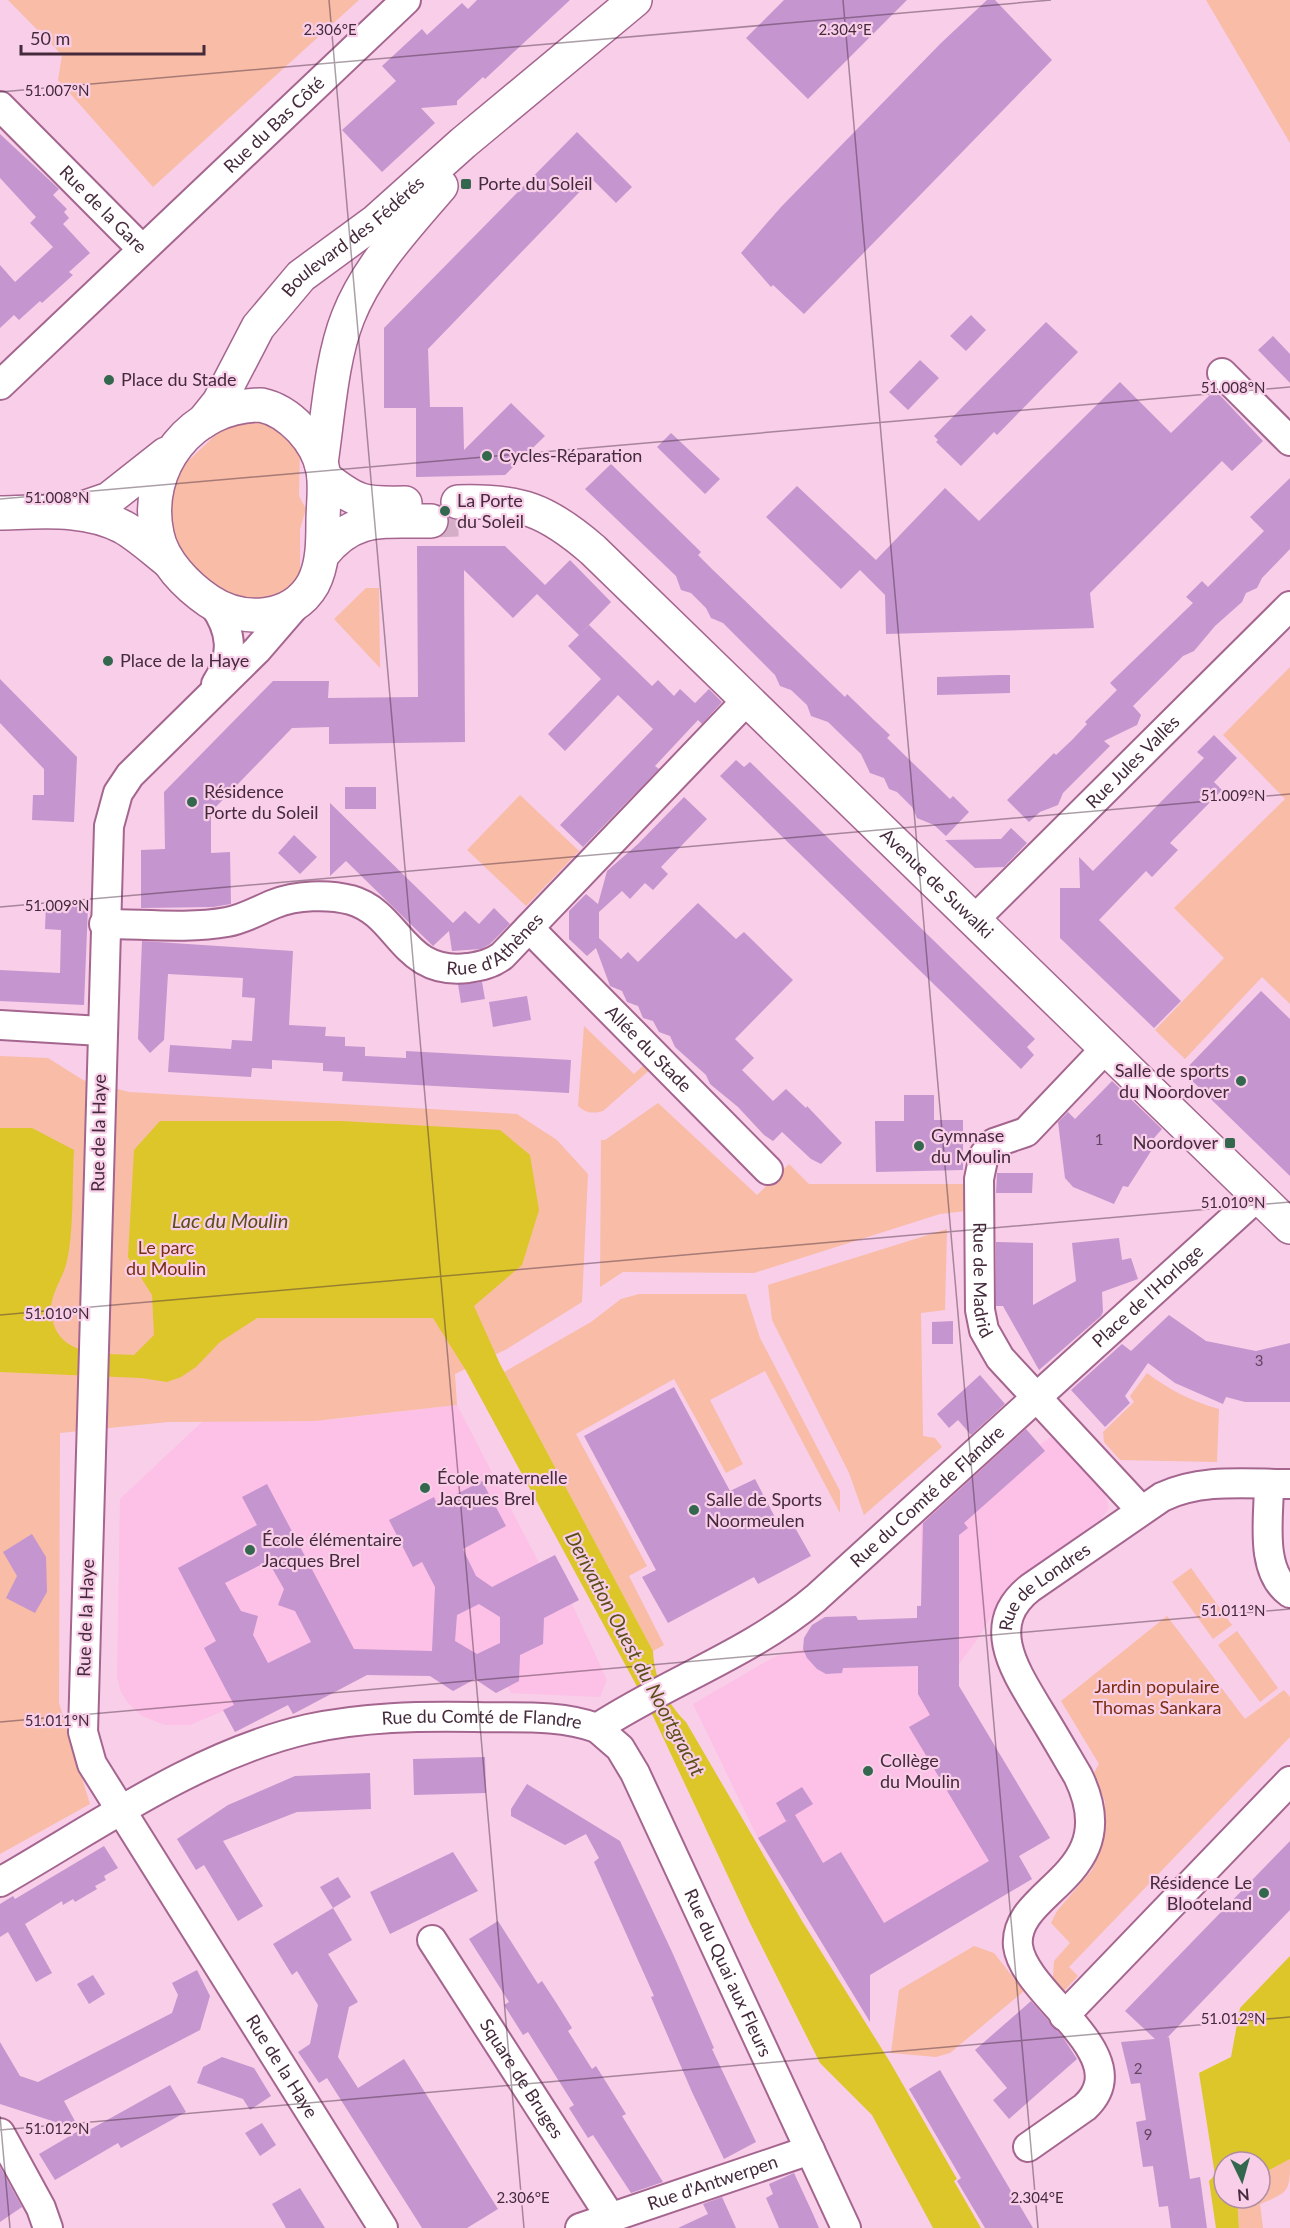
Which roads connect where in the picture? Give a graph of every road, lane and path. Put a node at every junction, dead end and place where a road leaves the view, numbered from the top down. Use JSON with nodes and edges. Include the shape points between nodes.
{"nodes":[{"id":1,"x":406,"y":0,"type":"edge"},
{"id":2,"x":634,"y":0,"type":"edge"},
{"id":3,"x":536,"y":82,"type":"junction"},
{"id":4,"x":0,"y":106,"type":"edge"},
{"id":5,"x":142,"y":249,"type":"junction"},
{"id":6,"x":1222,"y":373,"type":"dead end"},
{"id":7,"x":0,"y":385,"type":"edge"},
{"id":8,"x":203,"y":422,"type":"junction"},
{"id":9,"x":1290,"y":441,"type":"edge"},
{"id":10,"x":170,"y":451,"type":"junction"},
{"id":11,"x":322,"y":470,"type":"junction"},
{"id":12,"x":444,"y":511,"type":"junction"},
{"id":13,"x":70,"y":512,"type":"junction"},
{"id":14,"x":0,"y":513,"type":"edge"},
{"id":15,"x":322,"y":555,"type":"junction"},
{"id":16,"x":171,"y":564,"type":"junction"},
{"id":17,"x":302,"y":599,"type":"junction"},
{"id":18,"x":213,"y":604,"type":"junction"},
{"id":19,"x":1290,"y":606,"type":"edge"},
{"id":20,"x":207,"y":697,"type":"junction"},
{"id":21,"x":747,"y":700,"type":"junction"},
{"id":22,"x":974,"y":920,"type":"junction"},
{"id":23,"x":104,"y":924,"type":"junction"},
{"id":24,"x":529,"y":928,"type":"junction"},
{"id":25,"x":0,"y":1025,"type":"edge"},
{"id":26,"x":101,"y":1031,"type":"junction"},
{"id":27,"x":1106,"y":1048,"type":"junction"},
{"id":28,"x":768,"y":1170,"type":"dead end"},
{"id":29,"x":1258,"y":1196,"type":"junction"},
{"id":30,"x":1290,"y":1227,"type":"edge"},
{"id":31,"x":1035,"y":1397,"type":"junction"},
{"id":32,"x":1280,"y":1484,"type":"edge"},
{"id":33,"x":1141,"y":1510,"type":"junction"},
{"id":34,"x":1290,"y":1593,"type":"edge"},
{"id":35,"x":597,"y":1728,"type":"junction"},
{"id":36,"x":1290,"y":1781,"type":"edge"},
{"id":37,"x":122,"y":1811,"type":"junction"},
{"id":38,"x":0,"y":1882,"type":"edge"},
{"id":39,"x":432,"y":1940,"type":"dead end"},
{"id":40,"x":1064,"y":2016,"type":"junction"},
{"id":41,"x":0,"y":2133,"type":"edge"},
{"id":42,"x":1028,"y":2147,"type":"dead end"},
{"id":43,"x":810,"y":2150,"type":"junction"},
{"id":44,"x":611,"y":2218,"type":"junction"},
{"id":45,"x":48,"y":2228,"type":"edge"},
{"id":46,"x":383,"y":2228,"type":"edge"},
{"id":47,"x":580,"y":2228,"type":"edge"},
{"id":48,"x":846,"y":2228,"type":"edge"}],
"edges":[{"from":1,"to":5,"type":"street","name":"Rue du Bas Côté"},
{"from":2,"to":3,"type":"street","name":"Boulevard des Fédérés"},
{"from":3,"to":8,"type":"street","name":"Boulevard des Fédérés","via":[[376,221],[292,284],[258,327],[219,402]]},
{"from":3,"to":11,"type":"street","name":"Boulevard des Fédérés","via":[[416,216],[356,300],[341,340]]},
{"from":4,"to":5,"type":"street","name":"Rue de la Gare"},
{"from":5,"to":7,"type":"street","name":"Rue de la Gare"},
{"from":6,"to":9,"type":"street"},
{"from":8,"to":10,"type":"street"},
{"from":8,"to":11,"type":"street","via":[[237,407],[268,407],[302,432],[316,451]]},
{"from":10,"to":13,"type":"street","via":[[109,499]]},
{"from":10,"to":16,"type":"street","via":[[157,480],[154,506],[159,543]]},
{"from":11,"to":12,"type":"street","name":"Avenue de Suwalki","via":[[343,492],[365,503]]},
{"from":11,"to":15,"type":"street"},
{"from":12,"to":15,"type":"street","name":"Avenue de Suwalki","via":[[356,526],[336,537]]},
{"from":12,"to":21,"type":"street","name":"Avenue de Suwalki","via":[[544,524],[583,541]]},
{"from":13,"to":14,"type":"street"},
{"from":13,"to":16,"type":"street","via":[[124,528]]},
{"from":15,"to":17,"type":"street","via":[[316,579]]},
{"from":16,"to":18,"type":"street"},
{"from":17,"to":18,"type":"street","via":[[278,612],[260,616],[232,612]]},
{"from":17,"to":20,"type":"street","via":[[257,650]]},
{"from":18,"to":20,"type":"street","via":[[226,623],[229,651],[222,675]]},
{"from":19,"to":22,"type":"street","name":"Rue Jules Vallès"},
{"from":20,"to":23,"type":"street","via":[[136,768],[118,793],[107,838]]},
{"from":21,"to":22,"type":"street","name":"Avenue de Suwalki"},
{"from":21,"to":24,"type":"street","name":"Rue d'Athènes"},
{"from":22,"to":27,"type":"street","name":"Avenue de Suwalki"},
{"from":23,"to":24,"type":"street","name":"Rue d'Athènes","via":[[214,923],[238,919],[292,898],[342,898],[362,904],[420,957],[446,969],[496,961]]},
{"from":23,"to":26,"type":"street","name":"Rue de la Haye"},
{"from":24,"to":28,"type":"street","name":"Allée du Stade"},
{"from":25,"to":26,"type":"street"},
{"from":26,"to":37,"type":"street","name":"Rue de la Haye","via":[[84,1740],[92,1764]]},
{"from":27,"to":29,"type":"street","name":"Avenue de Suwalki"},
{"from":27,"to":31,"type":"street","name":"Rue de Madrid","via":[[1026,1132],[994,1143],[982,1160],[982,1324],[995,1350]]},
{"from":29,"to":30,"type":"street","name":"Avenue de Suwalki"},
{"from":29,"to":31,"type":"street","name":"Place de l'Horloge"},
{"from":31,"to":33,"type":"street","name":"Rue de Madrid"},
{"from":31,"to":35,"type":"street","name":"Rue du Comté de Flandre","via":[[802,1611],[753,1644]]},
{"from":32,"to":33,"type":"street","name":"Rue de Londres","via":[[1212,1483],[1190,1487]]},
{"from":32,"to":34,"type":"street","via":[[1271,1564],[1280,1585]]},
{"from":33,"to":40,"type":"street","name":"Rue de Londres","via":[[1030,1588],[1010,1613],[1010,1660],[1078,1776],[1086,1792],[1090,1818],[1081,1856],[1025,1919],[1018,1945],[1029,1973]]},
{"from":35,"to":37,"type":"street","name":"Rue du Comté de Flandre","via":[[563,1719],[434,1716],[330,1725],[274,1739],[219,1759]]},
{"from":35,"to":43,"type":"street","name":"Rue du Quai aux Fleurs","via":[[620,1748],[635,1773]]},
{"from":36,"to":40,"type":"street"},
{"from":37,"to":38,"type":"street","name":"Rue du Comté de Flandre"},
{"from":37,"to":46,"type":"street","name":"Rue de la Haye"},
{"from":39,"to":44,"type":"street","name":"Square de Bruges"},
{"from":40,"to":42,"type":"street","via":[[1095,2054],[1096,2092],[1085,2107]]},
{"from":41,"to":45,"type":"street"},
{"from":43,"to":44,"type":"street","name":"Rue d'Antwerpen"},
{"from":43,"to":48,"type":"street","name":"Rue du Quai aux Fleurs"},
{"from":44,"to":47,"type":"street","name":"Rue d'Antwerpen"}]}
